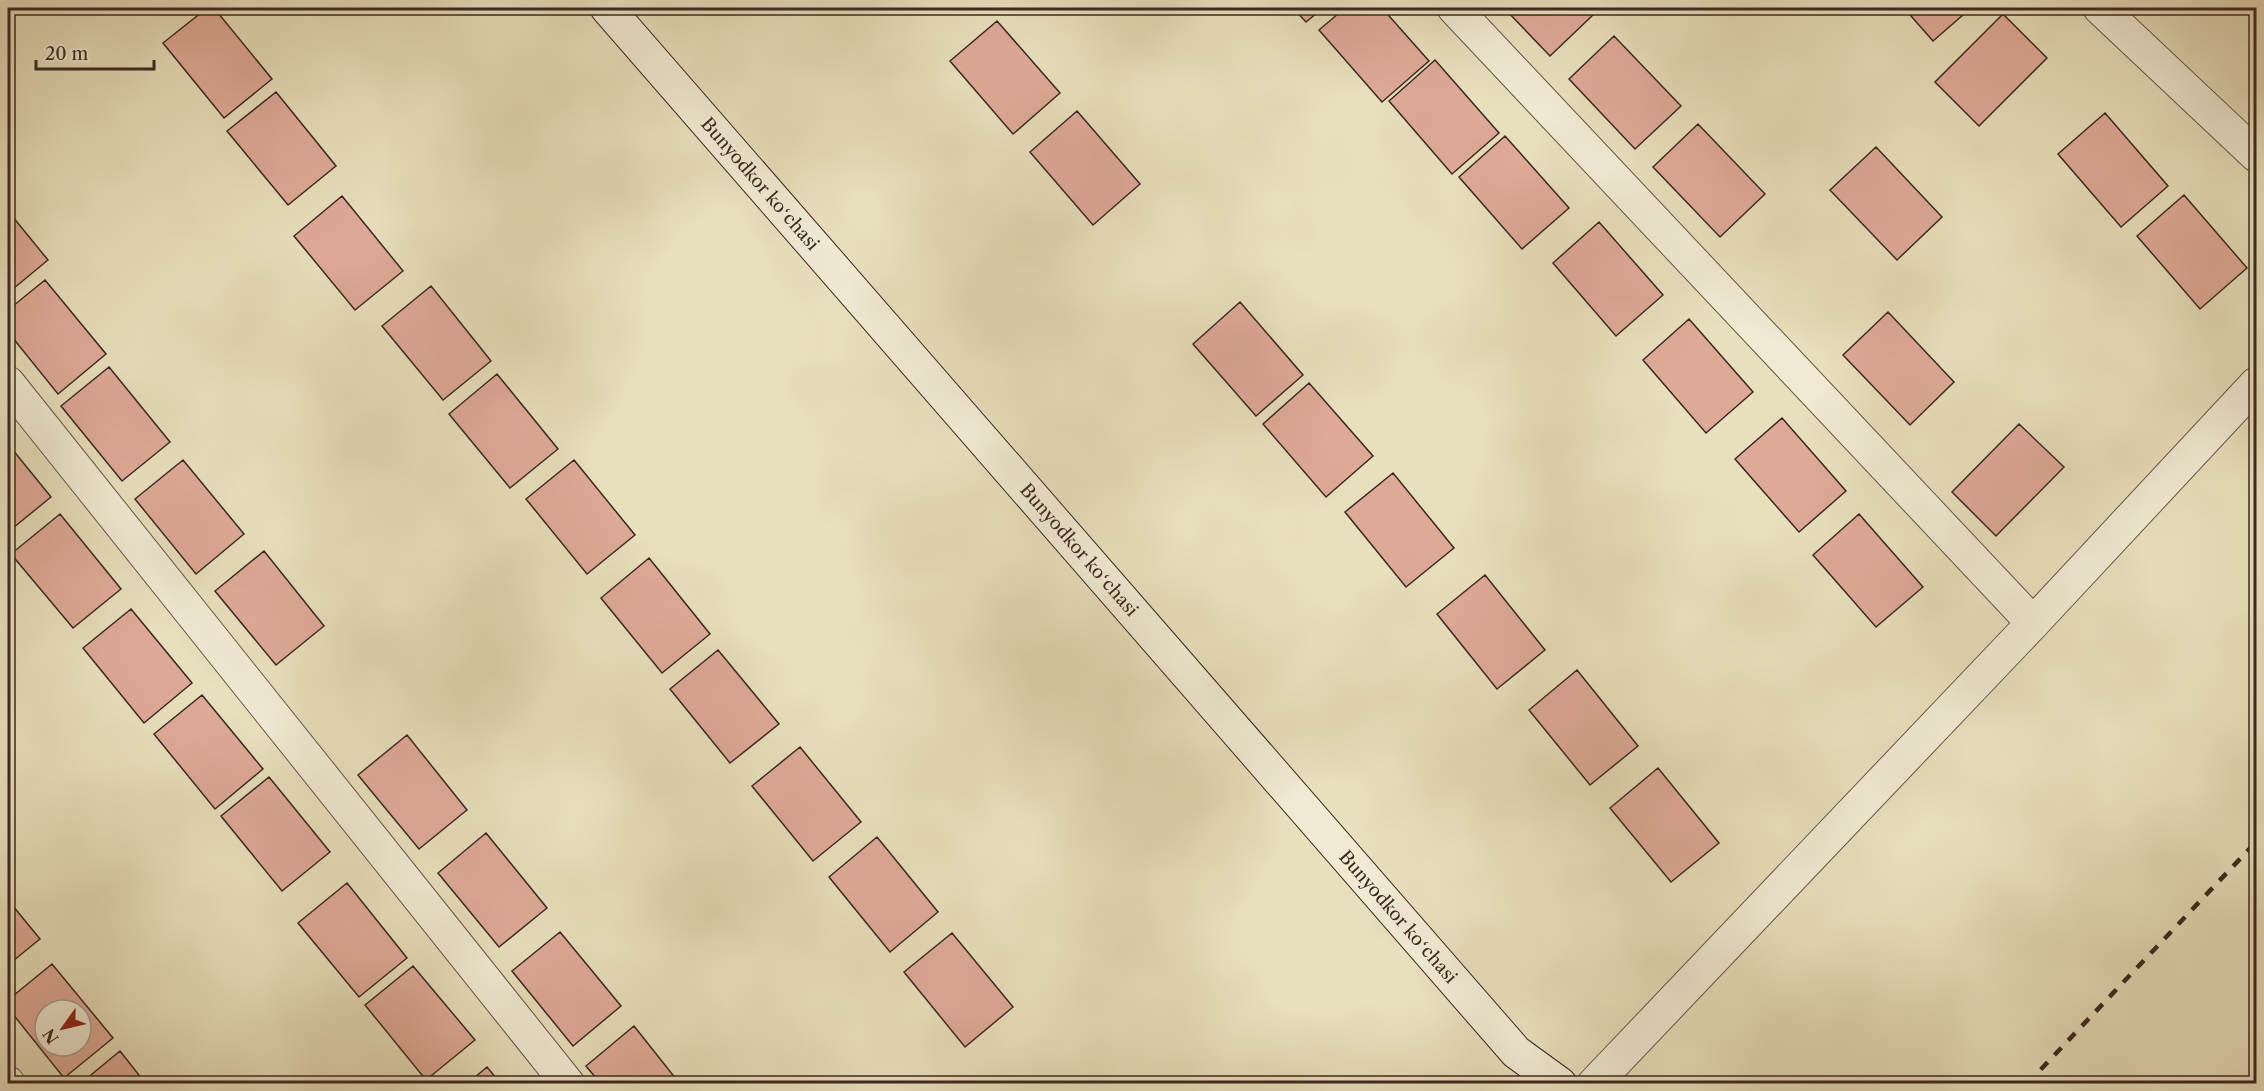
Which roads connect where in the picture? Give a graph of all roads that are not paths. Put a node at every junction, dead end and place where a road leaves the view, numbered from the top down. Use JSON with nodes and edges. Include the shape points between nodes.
{"nodes":[{"id":1,"x":607,"y":8,"type":"edge"},
{"id":2,"x":1454,"y":8,"type":"edge"},
{"id":3,"x":2100,"y":8,"type":"edge"},
{"id":4,"x":2256,"y":155,"type":"edge"},
{"id":5,"x":8,"y":383,"type":"edge"},
{"id":6,"x":2256,"y":384,"type":"edge"},
{"id":7,"x":2033,"y":624,"type":"junction"},
{"id":8,"x":568,"y":1083,"type":"edge"},
{"id":9,"x":1560,"y":1083,"type":"edge"},
{"id":10,"x":1594,"y":1083,"type":"edge"}],
"edges":[{"from":1,"to":9,"type":"street","name":"Bunyodkor koʻchasi","via":[[1516,1052]]},
{"from":2,"to":7,"type":"street"},
{"from":3,"to":4,"type":"street"},
{"from":5,"to":8,"type":"street"},
{"from":6,"to":7,"type":"street"},
{"from":7,"to":10,"type":"street"}]}
